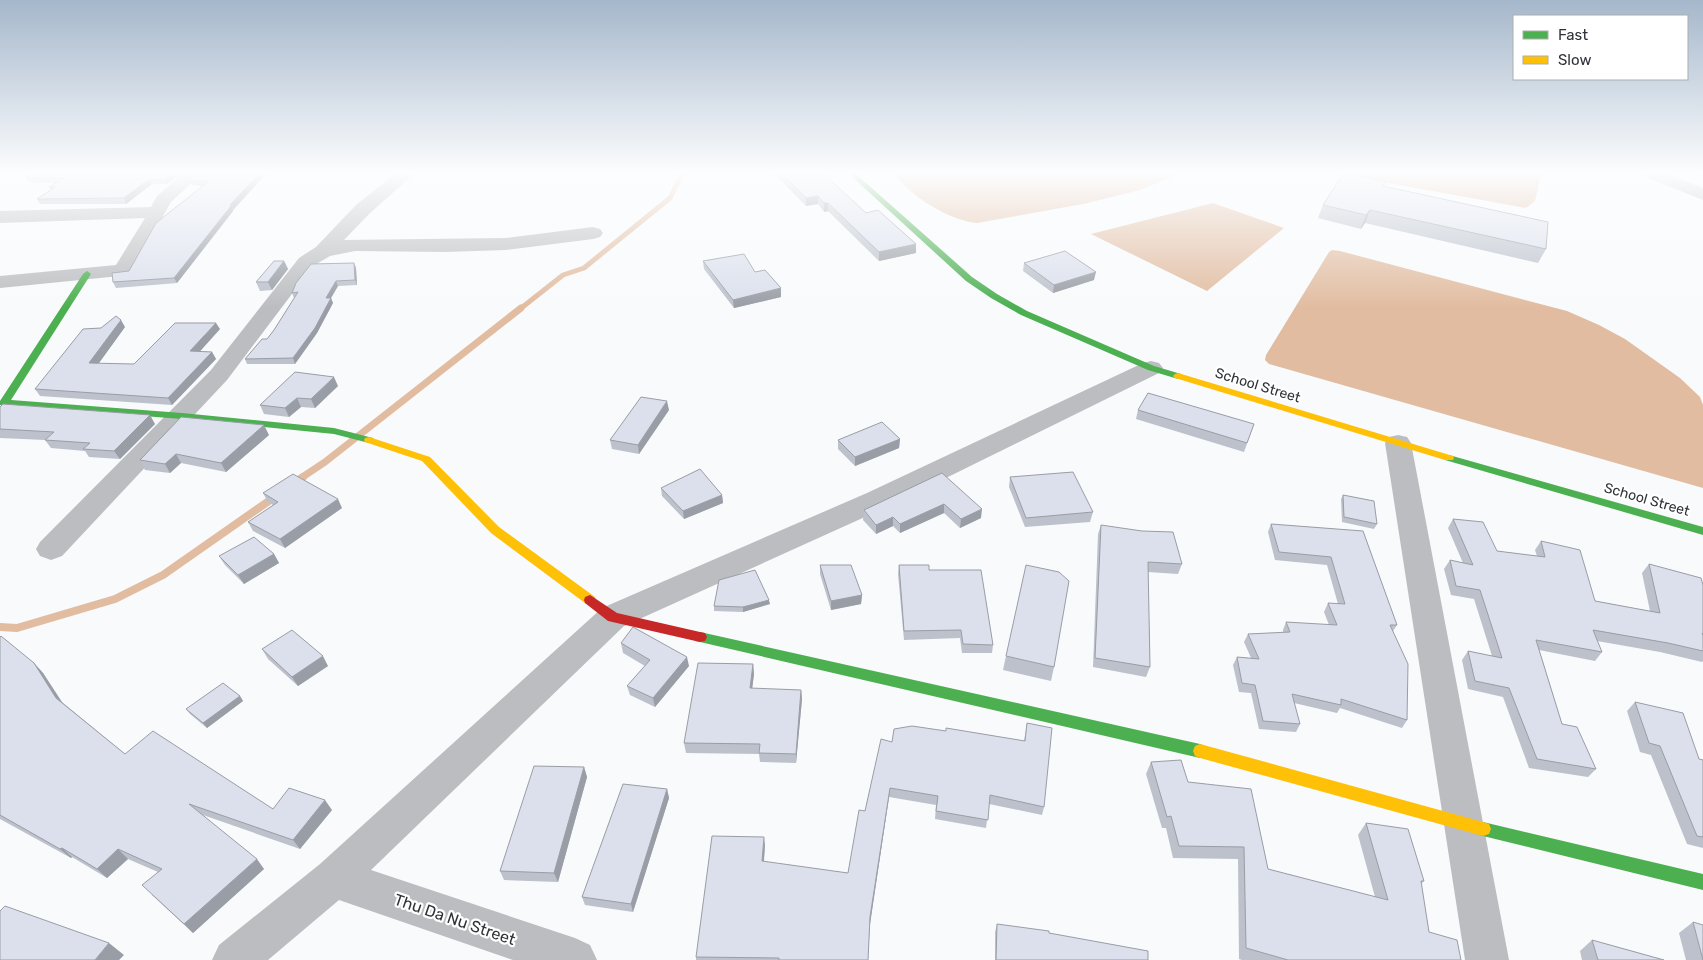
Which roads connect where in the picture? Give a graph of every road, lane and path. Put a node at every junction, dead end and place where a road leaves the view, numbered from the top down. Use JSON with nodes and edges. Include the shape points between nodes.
{"nodes":[{"id":1,"x":154,"y":219,"type":"edge"},
{"id":2,"x":354,"y":219,"type":"edge"},
{"id":3,"x":901,"y":219,"type":"edge"},
{"id":4,"x":593,"y":233,"type":"dead end"},
{"id":5,"x":324,"y":250,"type":"junction"},
{"id":6,"x":87,"y":274,"type":"junction"},
{"id":7,"x":0,"y":282,"type":"edge"},
{"id":8,"x":1151,"y":368,"type":"junction"},
{"id":9,"x":182,"y":416,"type":"junction"},
{"id":10,"x":1398,"y":443,"type":"junction"},
{"id":11,"x":1703,"y":531,"type":"edge"},
{"id":12,"x":50,"y":549,"type":"dead end"},
{"id":13,"x":613,"y":617,"type":"junction"},
{"id":14,"x":1464,"y":824,"type":"junction"},
{"id":15,"x":334,"y":878,"type":"junction"},
{"id":16,"x":1703,"y":882,"type":"edge"},
{"id":17,"x":234,"y":960,"type":"edge"},
{"id":18,"x":575,"y":960,"type":"edge"},
{"id":19,"x":1487,"y":960,"type":"edge"}],
"edges":[{"from":1,"to":6,"type":"street","via":[[123,271]]},
{"from":2,"to":5,"type":"street"},
{"from":3,"to":8,"type":"street","name":"School Street","via":[[968,279],[994,296],[1024,313]]},
{"from":4,"to":5,"type":"street","via":[[532,243],[455,247],[355,245]]},
{"from":5,"to":9,"type":"street","via":[[306,262],[219,375]]},
{"from":6,"to":7,"type":"street"},
{"from":6,"to":9,"type":"street","via":[[4,403]]},
{"from":8,"to":10,"type":"street","name":"School Street"},
{"from":8,"to":13,"type":"street","via":[[877,500]]},
{"from":9,"to":12,"type":"street"},
{"from":9,"to":13,"type":"street","via":[[334,431],[426,459],[495,530]]},
{"from":10,"to":11,"type":"street","name":"School Street"},
{"from":10,"to":14,"type":"street"},
{"from":13,"to":14,"type":"street","via":[[1208,754]]},
{"from":13,"to":15,"type":"street"},
{"from":14,"to":16,"type":"street"},
{"from":14,"to":19,"type":"street"},
{"from":15,"to":17,"type":"street"},
{"from":15,"to":18,"type":"street","name":"Thu Da Nu Street"}]}
